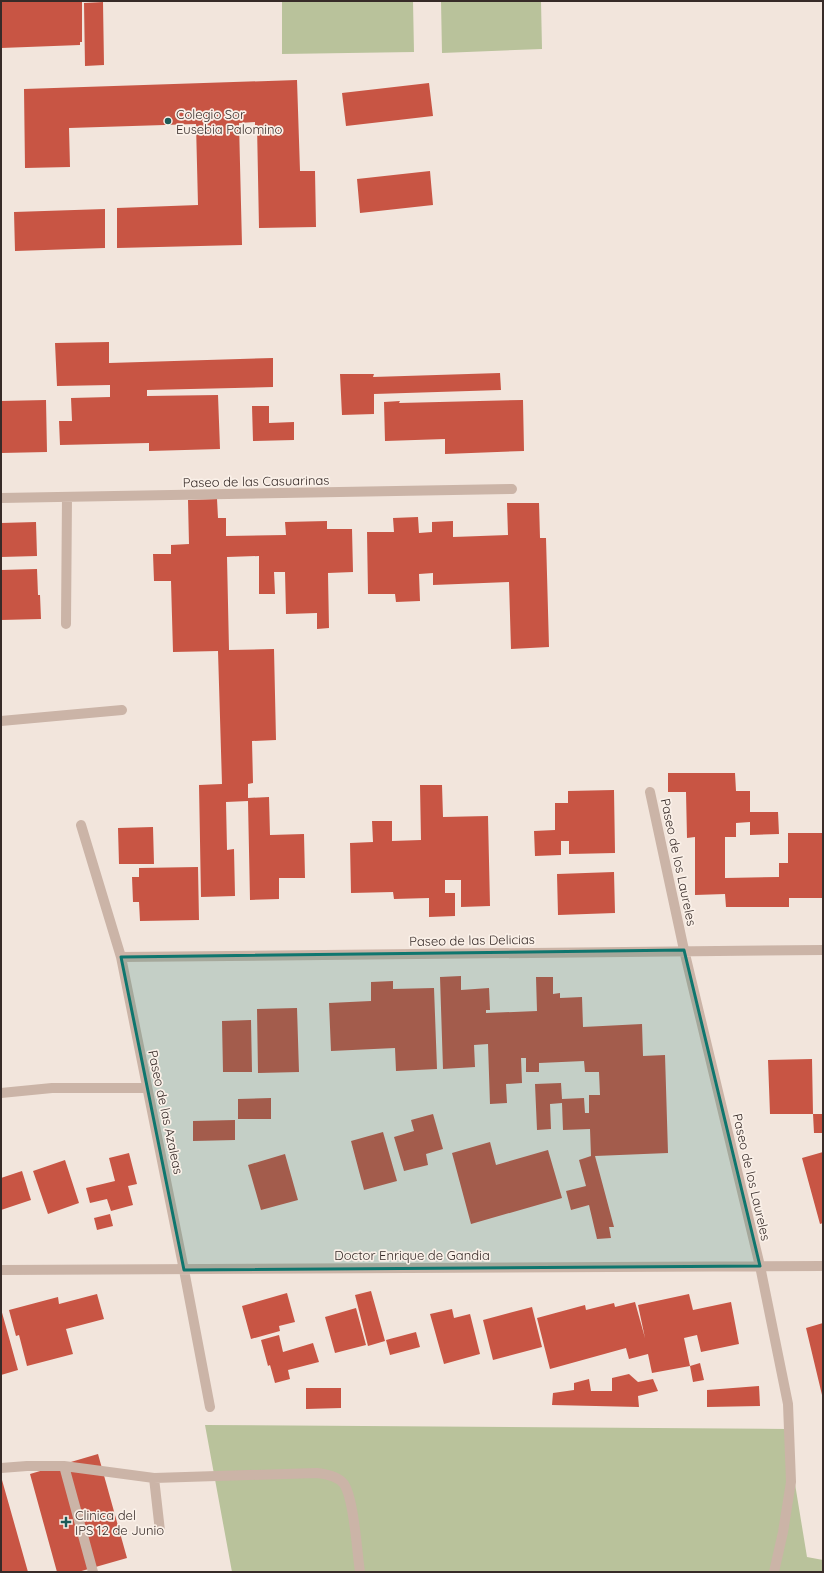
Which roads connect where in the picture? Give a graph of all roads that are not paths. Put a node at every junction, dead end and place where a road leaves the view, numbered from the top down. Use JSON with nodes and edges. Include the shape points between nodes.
{"nodes":[{"id":1,"x":512,"y":489,"type":"dead end"},
{"id":2,"x":1,"y":498,"type":"edge"},
{"id":3,"x":67,"y":498,"type":"junction"},
{"id":4,"x":66,"y":624,"type":"dead end"},
{"id":5,"x":122,"y":710,"type":"dead end"},
{"id":6,"x":1,"y":721,"type":"edge"},
{"id":7,"x":650,"y":792,"type":"dead end"},
{"id":8,"x":81,"y":825,"type":"dead end"},
{"id":9,"x":684,"y":950,"type":"junction"},
{"id":10,"x":823,"y":950,"type":"edge"},
{"id":11,"x":121,"y":957,"type":"junction"},
{"id":12,"x":147,"y":1088,"type":"junction"},
{"id":13,"x":1,"y":1093,"type":"edge"},
{"id":14,"x":760,"y":1266,"type":"junction"},
{"id":15,"x":823,"y":1266,"type":"edge"},
{"id":16,"x":1,"y":1270,"type":"edge"},
{"id":17,"x":184,"y":1270,"type":"junction"},
{"id":18,"x":210,"y":1407,"type":"dead end"},
{"id":19,"x":64,"y":1466,"type":"junction"},
{"id":20,"x":1,"y":1468,"type":"edge"},
{"id":21,"x":154,"y":1478,"type":"junction"},
{"id":22,"x":160,"y":1531,"type":"dead end"},
{"id":23,"x":93,"y":1572,"type":"edge"},
{"id":24,"x":360,"y":1572,"type":"edge"},
{"id":25,"x":774,"y":1572,"type":"edge"}],
"edges":[{"from":1,"to":3,"type":"street","name":"Paseo de las Casuarinas"},
{"from":2,"to":3,"type":"street","name":"Paseo de las Casuarinas"},
{"from":3,"to":4,"type":"street"},
{"from":5,"to":6,"type":"street"},
{"from":7,"to":9,"type":"street","name":"Paseo de los Laureles"},
{"from":8,"to":11,"type":"street","name":"Paseo de las Azaleas"},
{"from":9,"to":10,"type":"street","name":"Paseo de las Delicias"},
{"from":9,"to":11,"type":"street","name":"Paseo de las Delicias"},
{"from":9,"to":14,"type":"street","name":"Paseo de los Laureles"},
{"from":11,"to":12,"type":"street","name":"Paseo de las Azaleas"},
{"from":12,"to":13,"type":"street","via":[[52,1088]]},
{"from":12,"to":17,"type":"street","name":"Paseo de las Azaleas"},
{"from":14,"to":15,"type":"street","name":"Doctor Enrique de Gandia"},
{"from":14,"to":17,"type":"street","name":"Doctor Enrique de Gandia"},
{"from":14,"to":25,"type":"street","name":"Paseo de los Laureles","via":[[788,1404],[791,1482]]},
{"from":16,"to":17,"type":"street","name":"Doctor Enrique de Gandia"},
{"from":17,"to":18,"type":"street","name":"Paseo de las Azaleas"},
{"from":19,"to":20,"type":"street"},
{"from":19,"to":21,"type":"street"},
{"from":19,"to":23,"type":"street"},
{"from":21,"to":22,"type":"street"},
{"from":21,"to":24,"type":"street","via":[[317,1473],[336,1477],[344,1483],[350,1496]]}]}
